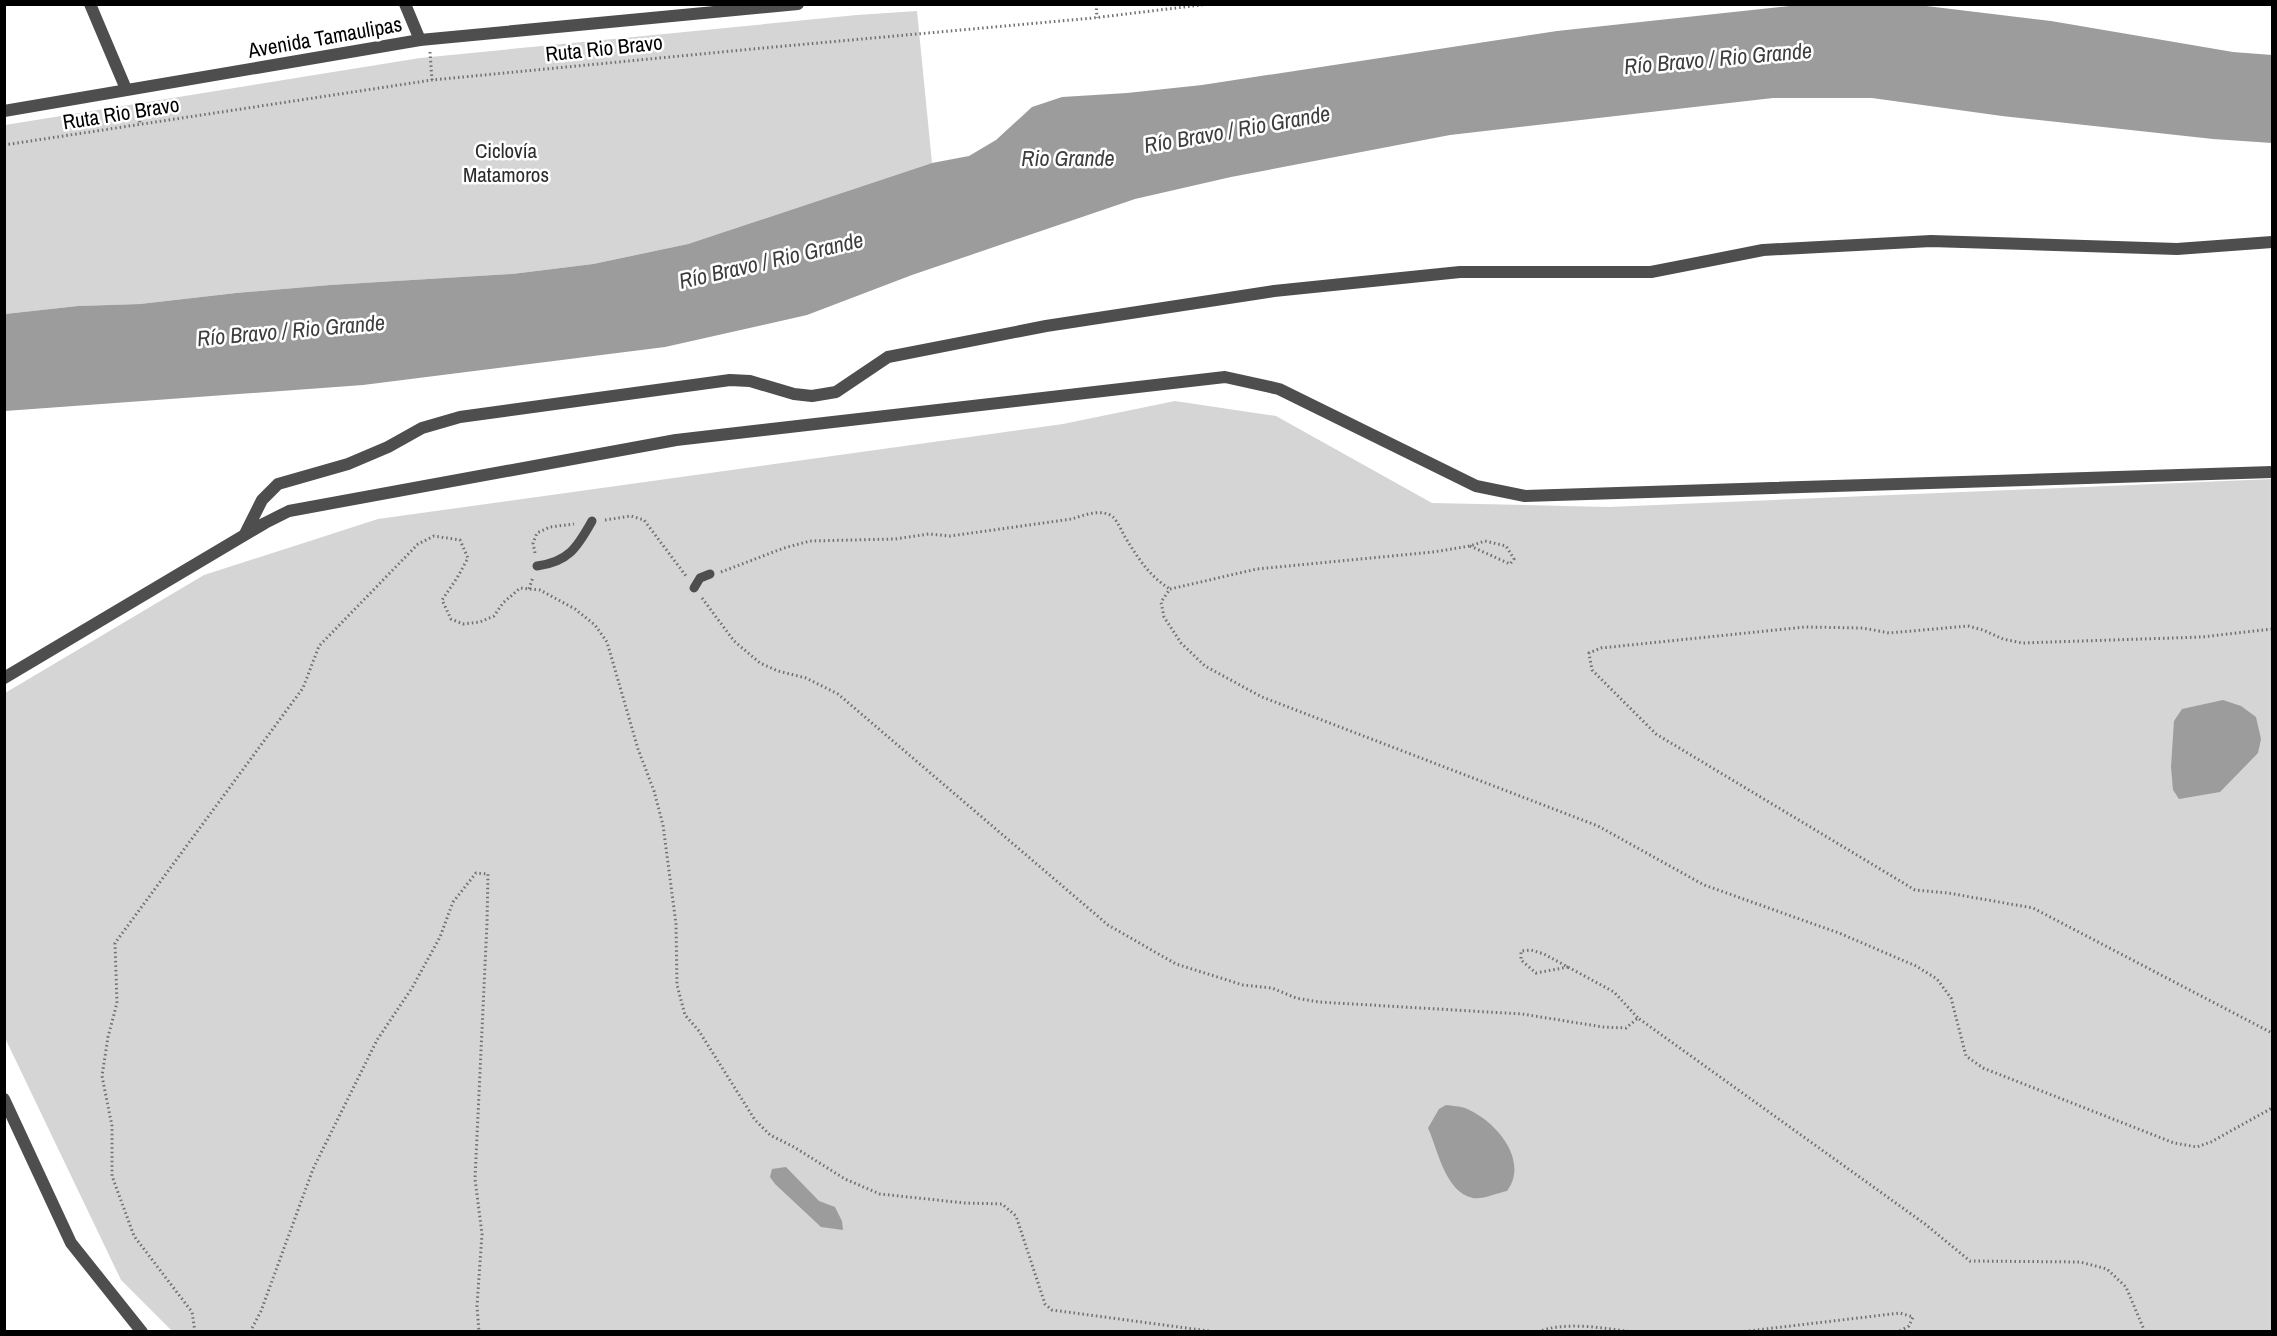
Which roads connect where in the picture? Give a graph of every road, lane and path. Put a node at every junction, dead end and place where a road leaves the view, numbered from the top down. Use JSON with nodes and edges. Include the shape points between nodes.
{"nodes":[{"id":1,"x":90,"y":4,"type":"edge"},
{"id":2,"x":405,"y":4,"type":"edge"},
{"id":3,"x":798,"y":4,"type":"edge"},
{"id":4,"x":1096,"y":4,"type":"edge"},
{"id":5,"x":1209,"y":4,"type":"edge"},
{"id":6,"x":684,"y":10,"type":"edge"},
{"id":7,"x":1097,"y":18,"type":"junction"},
{"id":8,"x":425,"y":40,"type":"junction"},
{"id":9,"x":432,"y":80,"type":"junction"},
{"id":10,"x":131,"y":88,"type":"junction"},
{"id":11,"x":4,"y":111,"type":"edge"},
{"id":12,"x":140,"y":125,"type":"junction"},
{"id":13,"x":4,"y":145,"type":"edge"},
{"id":14,"x":2272,"y":242,"type":"edge"},
{"id":15,"x":2272,"y":472,"type":"edge"},
{"id":16,"x":592,"y":521,"type":"junction"},
{"id":17,"x":245,"y":534,"type":"junction"},
{"id":18,"x":1470,"y":546,"type":"junction"},
{"id":19,"x":537,"y":566,"type":"junction"},
{"id":20,"x":678,"y":566,"type":"junction"},
{"id":21,"x":710,"y":574,"type":"junction"},
{"id":22,"x":694,"y":588,"type":"junction"},
{"id":23,"x":529,"y":589,"type":"junction"},
{"id":24,"x":1170,"y":589,"type":"junction"},
{"id":25,"x":2272,"y":630,"type":"edge"},
{"id":26,"x":4,"y":678,"type":"edge"},
{"id":27,"x":1568,"y":967,"type":"junction"},
{"id":28,"x":1638,"y":1017,"type":"junction"},
{"id":29,"x":2272,"y":1033,"type":"edge"},
{"id":30,"x":4,"y":1099,"type":"edge"},
{"id":31,"x":2272,"y":1108,"type":"edge"},
{"id":32,"x":142,"y":1332,"type":"edge"},
{"id":33,"x":195,"y":1332,"type":"edge"},
{"id":34,"x":250,"y":1332,"type":"edge"},
{"id":35,"x":480,"y":1332,"type":"edge"},
{"id":36,"x":1216,"y":1332,"type":"edge"},
{"id":37,"x":1538,"y":1332,"type":"edge"},
{"id":38,"x":1632,"y":1332,"type":"edge"},
{"id":39,"x":1740,"y":1332,"type":"edge"},
{"id":40,"x":1898,"y":1332,"type":"edge"},
{"id":41,"x":2145,"y":1332,"type":"edge"}],
"edges":[{"from":1,"to":10,"type":"street"},
{"from":2,"to":8,"type":"street"},
{"from":3,"to":6,"type":"street","name":"Avenida Tamaulipas"},
{"from":4,"to":7,"type":"path"},
{"from":5,"to":7,"type":"path","name":"Ruta Rio Bravo"},
{"from":6,"to":8,"type":"street","name":"Avenida Tamaulipas"},
{"from":7,"to":9,"type":"path","name":"Ruta Rio Bravo"},
{"from":8,"to":9,"type":"path"},
{"from":8,"to":10,"type":"street","name":"Avenida Tamaulipas"},
{"from":9,"to":12,"type":"path","name":"Ruta Rio Bravo"},
{"from":10,"to":11,"type":"street","name":"Avenida Tamaulipas"},
{"from":10,"to":12,"type":"path"},
{"from":12,"to":13,"type":"path","name":"Ruta Rio Bravo"},
{"from":14,"to":17,"type":"street","via":[[2177,249],[1909,242],[1763,250],[1651,272],[1460,272],[1274,291],[1046,326],[888,357],[836,392],[812,396],[730,380],[460,417],[422,428],[348,465],[278,484],[262,500]]},
{"from":15,"to":17,"type":"street","via":[[1525,496],[1476,486],[1279,389],[1225,377],[676,440],[289,511]]},
{"from":16,"to":19,"type":"lane","via":[[568,556],[553,564]]},
{"from":16,"to":19,"type":"path","via":[[550,527],[537,533],[533,543]]},
{"from":16,"to":20,"type":"path","via":[[630,516],[644,520]]},
{"from":17,"to":26,"type":"street"},
{"from":18,"to":18,"type":"path","via":[[1485,541],[1506,546],[1514,559],[1510,564]]},
{"from":18,"to":24,"type":"path","via":[[1257,569]]},
{"from":19,"to":23,"type":"path"},
{"from":20,"to":21,"type":"path"},
{"from":20,"to":22,"type":"path"},
{"from":21,"to":22,"type":"lane","via":[[700,578]]},
{"from":21,"to":24,"type":"path","via":[[810,541],[950,536],[1092,513],[1113,517],[1150,575]]},
{"from":22,"to":28,"type":"path","via":[[734,641],[759,663],[806,678],[838,694],[1108,925],[1176,964],[1243,985],[1272,988],[1319,1002],[1522,1014],[1603,1027],[1626,1028]]},
{"from":23,"to":33,"type":"path","via":[[520,588],[494,616],[463,624],[451,619],[442,600],[468,558],[460,540],[434,536],[418,544],[319,646],[303,688],[115,943],[117,1003],[102,1076],[112,1126],[112,1176],[134,1236],[192,1312]]},
{"from":23,"to":36,"type":"path","via":[[540,590],[575,609],[596,625],[607,642],[663,825],[676,924],[677,985],[685,1015],[755,1120],[770,1135],[845,1179],[880,1194],[1002,1204],[1016,1216],[1045,1304],[1052,1310]]},
{"from":24,"to":31,"type":"path","via":[[1161,602],[1164,617],[1181,643],[1205,666],[1262,698],[1599,826],[1704,885],[1839,933],[1916,966],[1937,979],[1951,998],[1966,1056],[1983,1068],[2174,1143],[2197,1147]]},
{"from":25,"to":29,"type":"path","via":[[2202,637],[2022,643],[1968,626],[1889,633],[1863,628],[1805,627],[1601,648],[1589,653],[1592,670],[1656,734],[1915,890],[2033,908]]},
{"from":27,"to":27,"type":"path","via":[[1531,950],[1521,951],[1521,960],[1536,973]]},
{"from":27,"to":28,"type":"path","via":[[1614,992]]},
{"from":28,"to":41,"type":"path","via":[[1925,1224],[1970,1261],[2080,1262],[2108,1269],[2126,1287]]},
{"from":30,"to":32,"type":"street","via":[[71,1243]]},
{"from":34,"to":35,"type":"path","via":[[313,1169],[377,1040],[412,988],[440,937],[453,902],[476,873],[488,874],[474,1179],[482,1234],[477,1306]]},
{"from":37,"to":38,"type":"path","via":[[1549,1327],[1601,1327]]},
{"from":39,"to":40,"type":"path","via":[[1900,1313],[1913,1317],[1909,1326]]}]}
